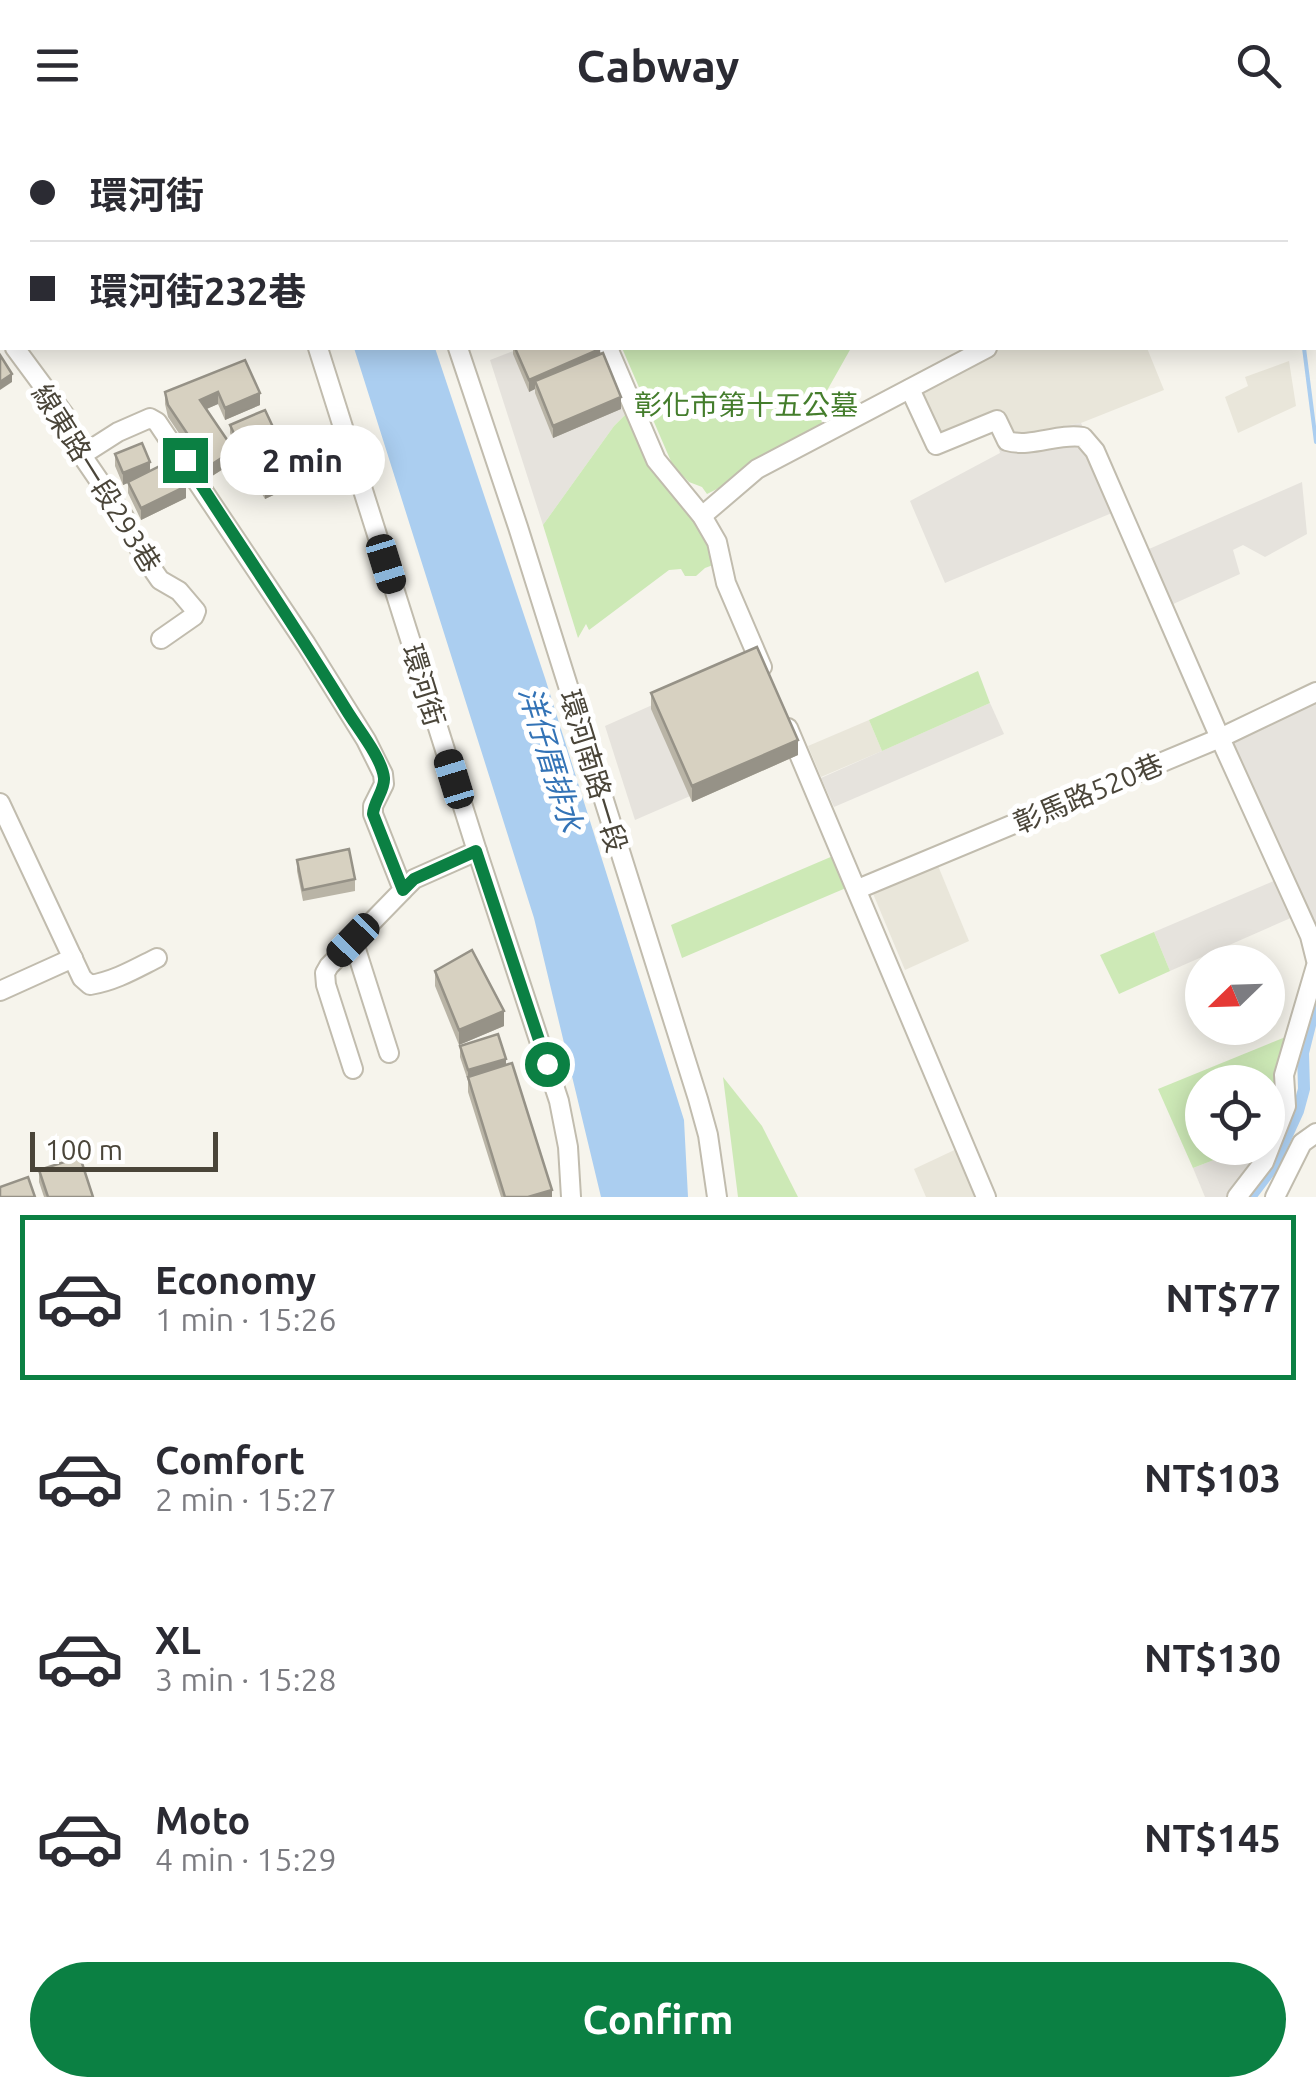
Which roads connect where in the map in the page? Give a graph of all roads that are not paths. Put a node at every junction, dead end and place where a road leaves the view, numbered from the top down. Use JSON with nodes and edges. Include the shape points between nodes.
{"nodes":[{"id":1,"x":17,"y":350,"type":"edge"},
{"id":2,"x":319,"y":350,"type":"edge"},
{"id":3,"x":459,"y":350,"type":"edge"},
{"id":4,"x":609,"y":350,"type":"edge"},
{"id":5,"x":982,"y":350,"type":"edge"},
{"id":6,"x":910,"y":389,"type":"junction"},
{"id":7,"x":82,"y":455,"type":"junction"},
{"id":8,"x":702,"y":516,"type":"junction"},
{"id":9,"x":161,"y":639,"type":"dead end"},
{"id":10,"x":772,"y":691,"type":"edge"},
{"id":11,"x":1316,"y":692,"type":"edge"},
{"id":12,"x":780,"y":709,"type":"edge"},
{"id":13,"x":1220,"y":738,"type":"junction"},
{"id":14,"x":0,"y":803,"type":"edge"},
{"id":15,"x":476,"y":851,"type":"junction"},
{"id":16,"x":403,"y":890,"type":"junction"},
{"id":17,"x":858,"y":890,"type":"junction"},
{"id":18,"x":353,"y":940,"type":"junction"},
{"id":19,"x":73,"y":958,"type":"junction"},
{"id":20,"x":157,"y":958,"type":"dead end"},
{"id":21,"x":1316,"y":963,"type":"edge"},
{"id":22,"x":0,"y":991,"type":"edge"},
{"id":23,"x":389,"y":1053,"type":"dead end"},
{"id":24,"x":353,"y":1069,"type":"dead end"},
{"id":25,"x":1316,"y":1132,"type":"edge"},
{"id":26,"x":570,"y":1197,"type":"edge"},
{"id":27,"x":717,"y":1197,"type":"edge"},
{"id":28,"x":986,"y":1197,"type":"edge"},
{"id":29,"x":1237,"y":1197,"type":"edge"},
{"id":30,"x":1275,"y":1197,"type":"edge"}],
"edges":[{"from":1,"to":7,"type":"street","name":"線東路一段293巷","via":[[66,417]]},
{"from":2,"to":15,"type":"street","name":"環河街"},
{"from":3,"to":27,"type":"street","name":"環河南路一段","via":[[698,1099]]},
{"from":4,"to":8,"type":"street","via":[[656,460]]},
{"from":5,"to":6,"type":"street"},
{"from":6,"to":8,"type":"street","via":[[758,468]]},
{"from":6,"to":13,"type":"street","via":[[936,445],[996,420],[1007,441],[1020,445],[1083,437],[1095,451]]},
{"from":7,"to":9,"type":"street","name":"線東路一段293巷","via":[[160,580],[196,610]]},
{"from":7,"to":16,"type":"street","via":[[150,418],[165,430],[384,774],[373,814]]},
{"from":8,"to":10,"type":"street"},
{"from":11,"to":13,"type":"street","name":"彰馬路520巷"},
{"from":12,"to":17,"type":"street"},
{"from":13,"to":17,"type":"street","name":"彰馬路520巷"},
{"from":13,"to":21,"type":"street","via":[[1310,936]]},
{"from":14,"to":19,"type":"street"},
{"from":15,"to":16,"type":"street"},
{"from":15,"to":26,"type":"street","name":"環河街","via":[[559,1101]]},
{"from":16,"to":18,"type":"street"},
{"from":17,"to":28,"type":"street"},
{"from":18,"to":23,"type":"street"},
{"from":18,"to":24,"type":"street","via":[[325,972]]},
{"from":19,"to":20,"type":"street","via":[[90,985]]},
{"from":19,"to":22,"type":"street"},
{"from":21,"to":29,"type":"street","via":[[1284,1075],[1286,1106],[1264,1162]]},
{"from":25,"to":30,"type":"street","via":[[1302,1143]]}]}
